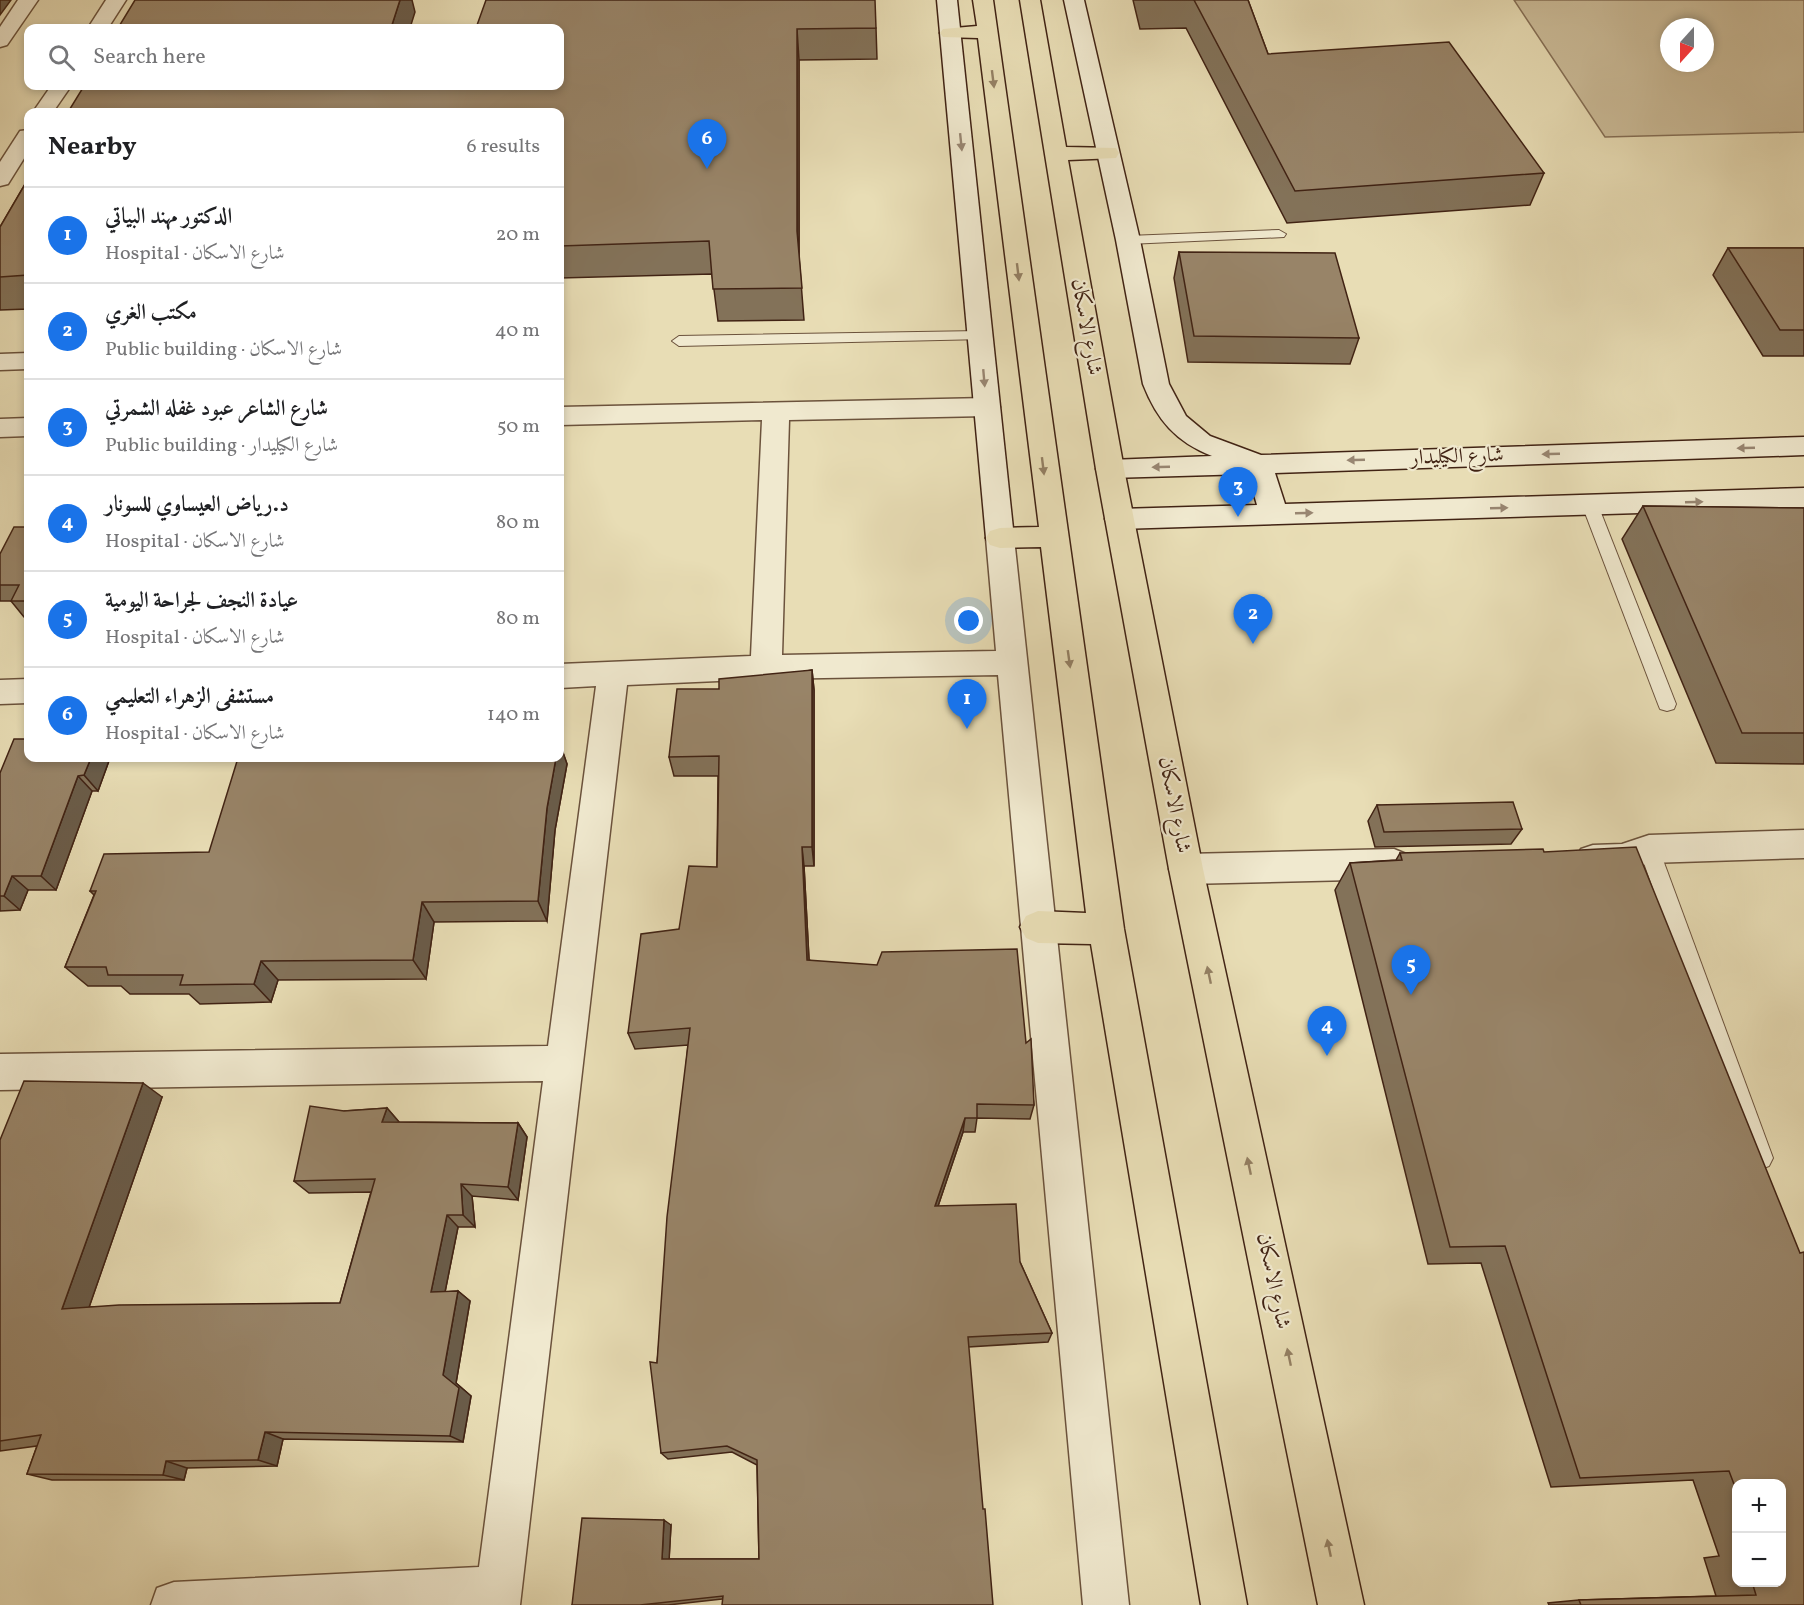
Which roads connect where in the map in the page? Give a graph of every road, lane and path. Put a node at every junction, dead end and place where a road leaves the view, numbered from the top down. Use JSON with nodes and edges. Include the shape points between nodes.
{"nodes":[{"id":1,"x":28,"y":0,"type":"edge"},
{"id":2,"x":116,"y":0,"type":"edge"},
{"id":3,"x":947,"y":0,"type":"edge"},
{"id":4,"x":983,"y":0,"type":"edge"},
{"id":5,"x":1030,"y":0,"type":"edge"},
{"id":6,"x":1074,"y":0,"type":"edge"},
{"id":7,"x":101,"y":24,"type":"edge"},
{"id":8,"x":987,"y":32,"type":"junction"},
{"id":9,"x":950,"y":33,"type":"junction"},
{"id":10,"x":0,"y":40,"type":"edge"},
{"id":11,"x":58,"y":90,"type":"edge"},
{"id":12,"x":47,"y":108,"type":"edge"},
{"id":13,"x":24,"y":142,"type":"edge"},
{"id":14,"x":1108,"y":153,"type":"junction"},
{"id":15,"x":1056,"y":154,"type":"junction"},
{"id":16,"x":0,"y":179,"type":"edge"},
{"id":17,"x":1279,"y":234,"type":"dead end"},
{"id":18,"x":1128,"y":240,"type":"junction"},
{"id":19,"x":981,"y":336,"type":"junction"},
{"id":20,"x":679,"y":341,"type":"dead end"},
{"id":21,"x":24,"y":361,"type":"edge"},
{"id":22,"x":0,"y":362,"type":"edge"},
{"id":23,"x":987,"y":407,"type":"junction"},
{"id":24,"x":776,"y":411,"type":"junction"},
{"id":25,"x":564,"y":416,"type":"edge"},
{"id":26,"x":0,"y":428,"type":"edge"},
{"id":27,"x":24,"y":428,"type":"edge"},
{"id":28,"x":1804,"y":446,"type":"edge"},
{"id":29,"x":1259,"y":464,"type":"junction"},
{"id":30,"x":1110,"y":469,"type":"junction"},
{"id":31,"x":1804,"y":498,"type":"edge"},
{"id":32,"x":1590,"y":505,"type":"junction"},
{"id":33,"x":1274,"y":514,"type":"junction"},
{"id":34,"x":1119,"y":519,"type":"junction"},
{"id":35,"x":1000,"y":537,"type":"junction"},
{"id":36,"x":1053,"y":537,"type":"junction"},
{"id":37,"x":1012,"y":663,"type":"junction"},
{"id":38,"x":766,"y":667,"type":"junction"},
{"id":39,"x":613,"y":674,"type":"junction"},
{"id":40,"x":564,"y":676,"type":"edge"},
{"id":41,"x":24,"y":691,"type":"edge"},
{"id":42,"x":0,"y":692,"type":"edge"},
{"id":43,"x":1667,"y":704,"type":"dead end"},
{"id":44,"x":1804,"y":844,"type":"edge"},
{"id":45,"x":1649,"y":849,"type":"junction"},
{"id":46,"x":1563,"y":860,"type":"edge"},
{"id":47,"x":1422,"y":863,"type":"edge"},
{"id":48,"x":1186,"y":869,"type":"junction"},
{"id":49,"x":1038,"y":927,"type":"junction"},
{"id":50,"x":1106,"y":929,"type":"junction"},
{"id":51,"x":565,"y":1063,"type":"junction"},
{"id":52,"x":0,"y":1072,"type":"edge"},
{"id":53,"x":1766,"y":1174,"type":"edge"},
{"id":54,"x":498,"y":1597,"type":"edge"},
{"id":55,"x":174,"y":1605,"type":"edge"},
{"id":56,"x":1106,"y":1605,"type":"edge"},
{"id":57,"x":1224,"y":1605,"type":"edge"},
{"id":58,"x":1341,"y":1605,"type":"edge"}],
"edges":[{"from":1,"to":10,"type":"street"},
{"from":2,"to":7,"type":"street"},
{"from":3,"to":9,"type":"street"},
{"from":4,"to":8,"type":"main road"},
{"from":5,"to":15,"type":"main road","name":"شارع الاسكان"},
{"from":6,"to":14,"type":"street"},
{"from":8,"to":9,"type":"main road"},
{"from":8,"to":36,"type":"main road","one_way":true},
{"from":9,"to":19,"type":"street","one_way":true},
{"from":11,"to":12,"type":"street"},
{"from":13,"to":16,"type":"street"},
{"from":14,"to":15,"type":"main road"},
{"from":14,"to":18,"type":"street"},
{"from":15,"to":30,"type":"main road","name":"شارع الاسكان"},
{"from":17,"to":18,"type":"lane"},
{"from":18,"to":29,"type":"street","via":[[1156,384],[1168,411],[1201,442]]},
{"from":19,"to":20,"type":"lane"},
{"from":19,"to":23,"type":"street","one_way":true},
{"from":21,"to":22,"type":"street"},
{"from":23,"to":24,"type":"street"},
{"from":23,"to":35,"type":"street"},
{"from":24,"to":25,"type":"street"},
{"from":24,"to":38,"type":"street"},
{"from":26,"to":27,"type":"street"},
{"from":28,"to":29,"type":"street","name":"شارع الكيليدار","one_way":true},
{"from":29,"to":30,"type":"street","name":"شارع الكيليدار","one_way":true},
{"from":29,"to":33,"type":"street"},
{"from":30,"to":34,"type":"main road","name":"شارع الاسكان"},
{"from":32,"to":31,"type":"street","one_way":true},
{"from":33,"to":32,"type":"street","one_way":true},
{"from":32,"to":43,"type":"lane"},
{"from":33,"to":34,"type":"street"},
{"from":34,"to":48,"type":"main road","name":"شارع الاسكان"},
{"from":35,"to":36,"type":"main road"},
{"from":35,"to":37,"type":"street"},
{"from":36,"to":50,"type":"main road","one_way":true},
{"from":37,"to":38,"type":"street"},
{"from":37,"to":49,"type":"street"},
{"from":38,"to":39,"type":"street"},
{"from":39,"to":40,"type":"street"},
{"from":39,"to":51,"type":"street"},
{"from":41,"to":42,"type":"street"},
{"from":44,"to":45,"type":"street"},
{"from":45,"to":46,"type":"street","via":[[1622,858]]},
{"from":45,"to":53,"type":"lane"},
{"from":47,"to":48,"type":"street"},
{"from":58,"to":48,"type":"main road","name":"شارع الاسكان","one_way":true},
{"from":49,"to":50,"type":"main road"},
{"from":49,"to":56,"type":"street"},
{"from":50,"to":57,"type":"main road"},
{"from":51,"to":52,"type":"street"},
{"from":51,"to":54,"type":"street"},
{"from":54,"to":55,"type":"street"}]}
